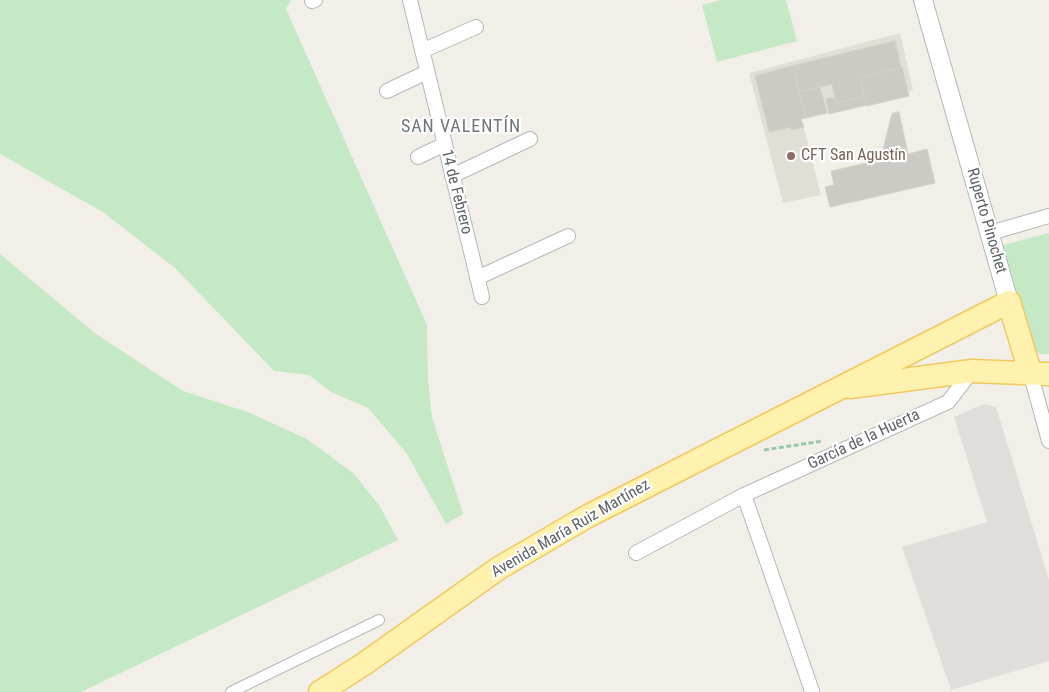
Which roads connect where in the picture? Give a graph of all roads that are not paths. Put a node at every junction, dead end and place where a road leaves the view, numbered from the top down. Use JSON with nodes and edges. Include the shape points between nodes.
{"nodes":[{"id":1,"x":410,"y":0,"type":"edge"},
{"id":2,"x":923,"y":0,"type":"edge"},
{"id":3,"x":476,"y":28,"type":"dead end"},
{"id":4,"x":422,"y":51,"type":"junction"},
{"id":5,"x":427,"y":72,"type":"junction"},
{"id":6,"x":387,"y":91,"type":"dead end"},
{"id":7,"x":530,"y":139,"type":"dead end"},
{"id":8,"x":445,"y":144,"type":"junction"},
{"id":9,"x":418,"y":157,"type":"dead end"},
{"id":10,"x":452,"y":176,"type":"junction"},
{"id":11,"x":1049,"y":216,"type":"edge"},
{"id":12,"x":990,"y":233,"type":"junction"},
{"id":13,"x":568,"y":236,"type":"dead end"},
{"id":14,"x":477,"y":278,"type":"junction"},
{"id":15,"x":482,"y":297,"type":"dead end"},
{"id":16,"x":1009,"y":302,"type":"junction"},
{"id":17,"x":972,"y":371,"type":"junction"},
{"id":18,"x":1039,"y":373,"type":"edge"},
{"id":19,"x":836,"y":389,"type":"junction"},
{"id":20,"x":1049,"y":438,"type":"edge"},
{"id":21,"x":744,"y":495,"type":"junction"},
{"id":22,"x":636,"y":553,"type":"dead end"},
{"id":23,"x":379,"y":620,"type":"dead end"},
{"id":24,"x":812,"y":691,"type":"edge"},
{"id":25,"x":231,"y":692,"type":"edge"},
{"id":26,"x":320,"y":692,"type":"edge"}],
"edges":[{"from":1,"to":4,"type":"street","name":"14 de Febrero"},
{"from":2,"to":12,"type":"street","name":"Ruperto Pinochet"},
{"from":3,"to":4,"type":"street"},
{"from":4,"to":5,"type":"street","name":"14 de Febrero"},
{"from":5,"to":6,"type":"street"},
{"from":5,"to":8,"type":"street","name":"14 de Febrero"},
{"from":7,"to":10,"type":"street"},
{"from":8,"to":9,"type":"street"},
{"from":8,"to":10,"type":"street","name":"14 de Febrero"},
{"from":10,"to":14,"type":"street","name":"14 de Febrero"},
{"from":11,"to":12,"type":"street"},
{"from":12,"to":16,"type":"street","name":"Ruperto Pinochet"},
{"from":13,"to":14,"type":"street"},
{"from":14,"to":15,"type":"street","name":"14 de Febrero"},
{"from":16,"to":18,"type":"main road","name":"Ruperto Pinochet"},
{"from":16,"to":19,"type":"main road","name":"Avenida María Ruiz Martínez"},
{"from":17,"to":18,"type":"main road","name":"Avenida María Ruiz Martínez"},
{"from":17,"to":19,"type":"main road","name":"Avenida María Ruiz Martínez"},
{"from":17,"to":21,"type":"street","name":"García de la Huerta","via":[[948,402]]},
{"from":18,"to":20,"type":"street","name":"Ruperto Pinochet"},
{"from":19,"to":26,"type":"main road","name":"Avenida María Ruiz Martínez","via":[[544,541],[477,583]]},
{"from":21,"to":22,"type":"street","name":"García de la Huerta"},
{"from":21,"to":24,"type":"street"},
{"from":23,"to":25,"type":"street"}]}
